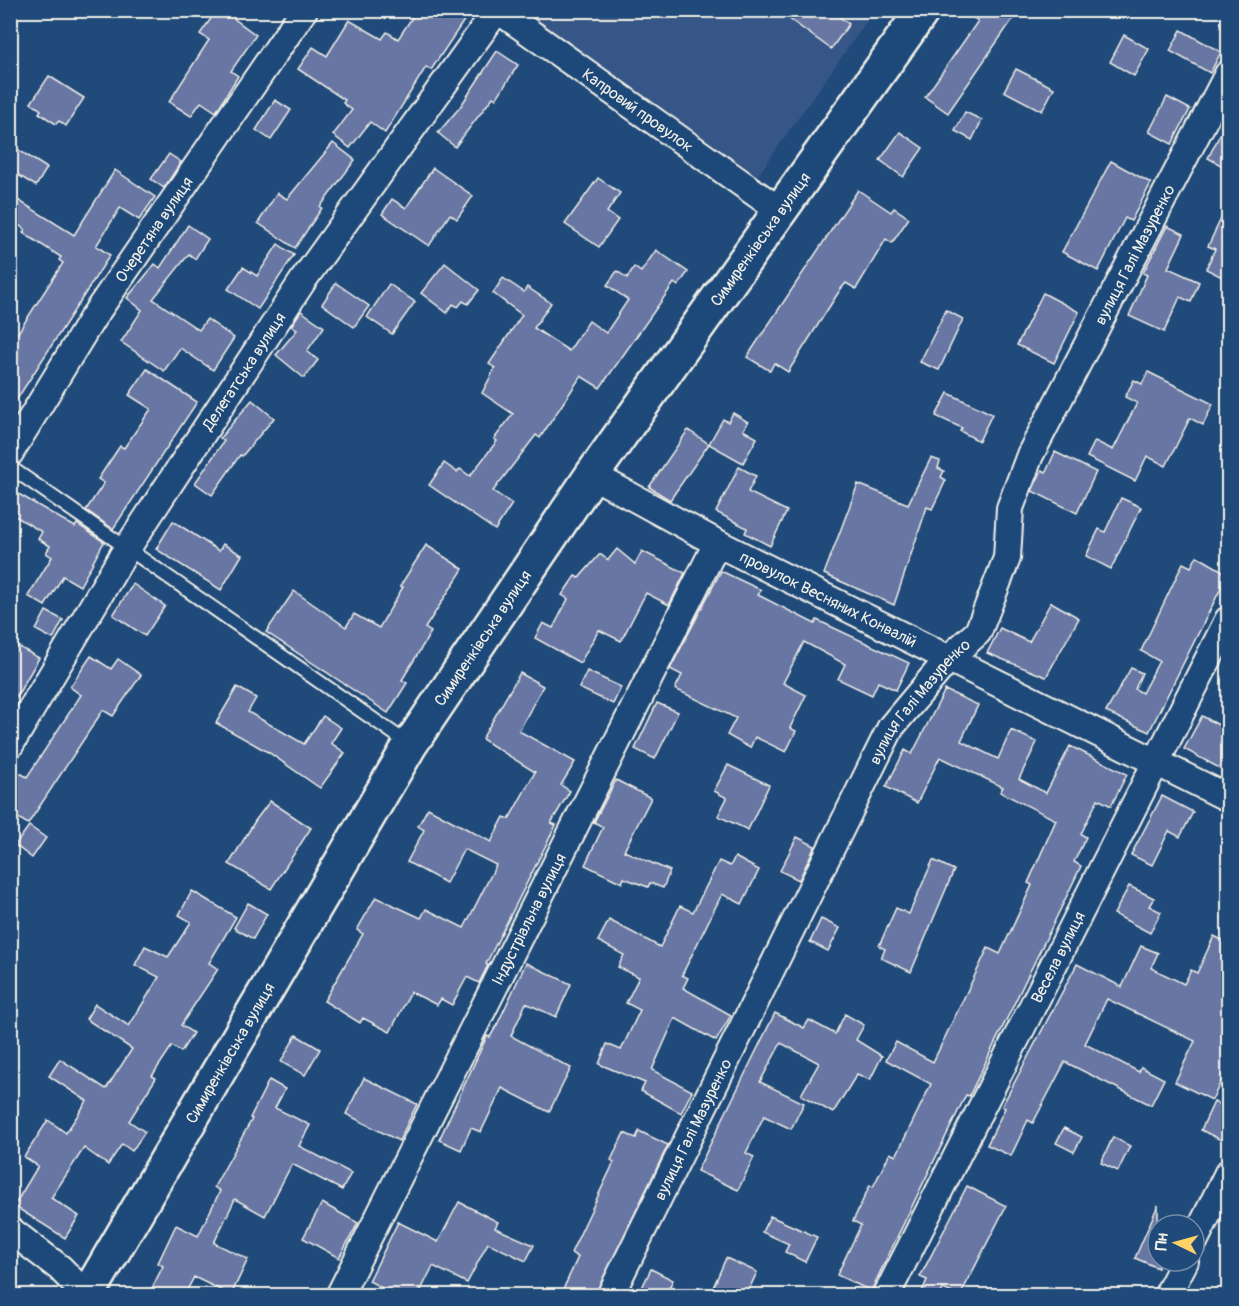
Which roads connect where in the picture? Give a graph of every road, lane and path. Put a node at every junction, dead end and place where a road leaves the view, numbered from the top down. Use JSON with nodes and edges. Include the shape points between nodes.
{"nodes":[{"id":1,"x":304,"y":10,"type":"edge"},
{"id":2,"x":498,"y":10,"type":"edge"},
{"id":3,"x":923,"y":10,"type":"edge"},
{"id":4,"x":1228,"y":74,"type":"edge"},
{"id":5,"x":779,"y":210,"type":"junction"},
{"id":6,"x":10,"y":453,"type":"edge"},
{"id":7,"x":10,"y":467,"type":"edge"},
{"id":8,"x":592,"y":475,"type":"junction"},
{"id":9,"x":717,"y":543,"type":"junction"},
{"id":10,"x":126,"y":550,"type":"junction"},
{"id":11,"x":1228,"y":620,"type":"edge"},
{"id":12,"x":949,"y":658,"type":"junction"},
{"id":13,"x":10,"y":745,"type":"edge"},
{"id":14,"x":410,"y":745,"type":"junction"},
{"id":15,"x":1159,"y":762,"type":"junction"},
{"id":16,"x":1228,"y":798,"type":"edge"},
{"id":17,"x":1228,"y":1173,"type":"edge"},
{"id":18,"x":1206,"y":1218,"type":"edge"},
{"id":19,"x":10,"y":1230,"type":"edge"},
{"id":20,"x":1179,"y":1273,"type":"edge"},
{"id":21,"x":87,"y":1295,"type":"edge"},
{"id":22,"x":339,"y":1296,"type":"edge"},
{"id":23,"x":610,"y":1296,"type":"edge"},
{"id":24,"x":886,"y":1296,"type":"edge"},
{"id":25,"x":1167,"y":1296,"type":"edge"}],
"edges":[{"from":1,"to":6,"type":"street","name":"Очеретяна вулиця","via":[[92,319]]},
{"from":2,"to":5,"type":"street","name":"Капровий провулок"},
{"from":2,"to":10,"type":"street","name":"Делегатська вулиця","via":[[304,279]]},
{"from":3,"to":5,"type":"main road","name":"Симиренківська вулиця"},
{"from":4,"to":12,"type":"street","name":"вулиця Галі Мазуренко","via":[[1030,455],[1010,508],[1007,558],[978,632]]},
{"from":5,"to":8,"type":"main road","name":"Симиренківська вулиця"},
{"from":7,"to":10,"type":"lane"},
{"from":8,"to":9,"type":"street","name":"провулок Весняних Конвалій"},
{"from":8,"to":14,"type":"main road","name":"Симиренківська вулиця"},
{"from":9,"to":12,"type":"street","name":"провулок Весняних Конвалій"},
{"from":9,"to":22,"type":"street","name":"Індустріальна вулиця"},
{"from":10,"to":13,"type":"street","name":"Делегатська вулиця"},
{"from":10,"to":14,"type":"lane"},
{"from":11,"to":15,"type":"street","name":"Весела вулиця"},
{"from":12,"to":15,"type":"street","name":"провулок Весняних Конвалій"},
{"from":12,"to":23,"type":"street","name":"вулиця Галі Мазуренко","via":[[891,727]]},
{"from":14,"to":21,"type":"main road","name":"Симиренківська вулиця"},
{"from":15,"to":16,"type":"street","name":"провулок Весняних Конвалій"},
{"from":15,"to":24,"type":"street","name":"Весела вулиця"},
{"from":17,"to":18,"type":"street"},
{"from":19,"to":21,"type":"street","via":[[60,1268]]},
{"from":20,"to":25,"type":"street"}]}
